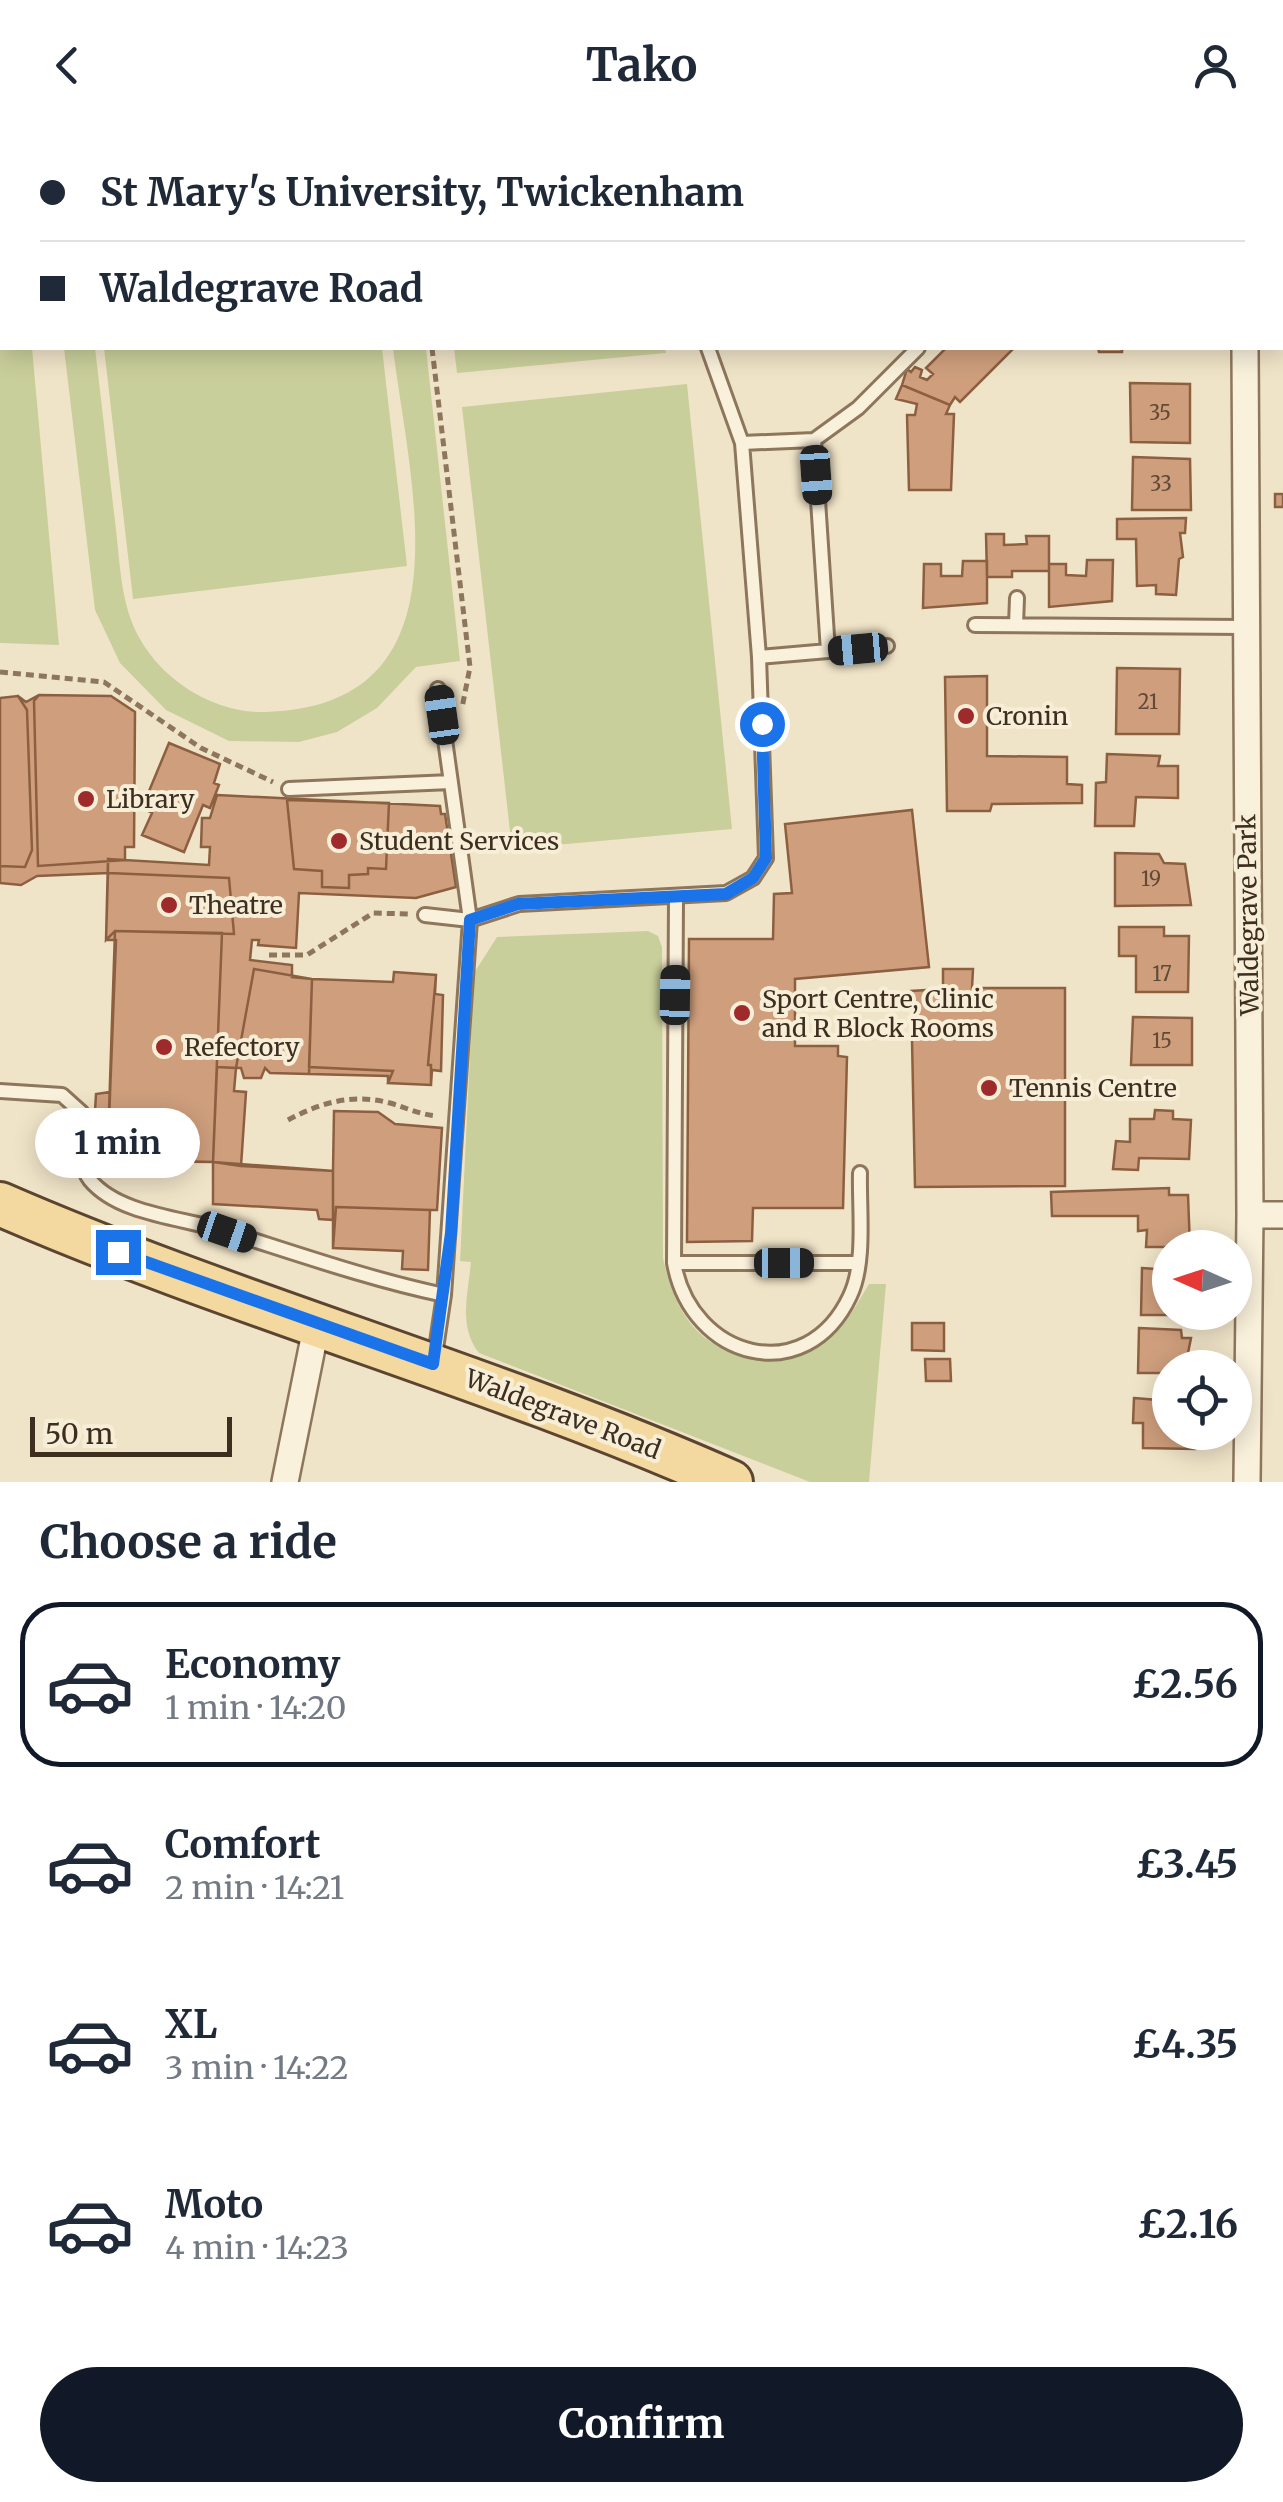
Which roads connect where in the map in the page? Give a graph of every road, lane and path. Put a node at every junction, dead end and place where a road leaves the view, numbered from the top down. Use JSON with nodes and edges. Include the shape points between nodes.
{"nodes":[{"id":1,"x":432,"y":350,"type":"edge"},
{"id":2,"x":709,"y":350,"type":"edge"},
{"id":3,"x":916,"y":350,"type":"edge"},
{"id":4,"x":1245,"y":350,"type":"edge"},
{"id":5,"x":814,"y":440,"type":"junction"},
{"id":6,"x":742,"y":444,"type":"junction"},
{"id":7,"x":1017,"y":598,"type":"dead end"},
{"id":8,"x":975,"y":625,"type":"dead end"},
{"id":9,"x":1016,"y":625,"type":"junction"},
{"id":10,"x":1244,"y":628,"type":"junction"},
{"id":11,"x":887,"y":646,"type":"dead end"},
{"id":12,"x":828,"y":651,"type":"junction"},
{"id":13,"x":759,"y":656,"type":"junction"},
{"id":14,"x":0,"y":672,"type":"edge"},
{"id":15,"x":438,"y":689,"type":"dead end"},
{"id":16,"x":445,"y":740,"type":"junction"},
{"id":17,"x":451,"y":782,"type":"junction"},
{"id":18,"x":289,"y":789,"type":"joint"},
{"id":19,"x":676,"y":898,"type":"junction"},
{"id":20,"x":425,"y":915,"type":"joint"},
{"id":21,"x":470,"y":920,"type":"junction"},
{"id":22,"x":269,"y":955,"type":"dead end"},
{"id":23,"x":0,"y":1091,"type":"edge"},
{"id":24,"x":457,"y":1117,"type":"junction"},
{"id":25,"x":288,"y":1120,"type":"dead end"},
{"id":26,"x":860,"y":1173,"type":"dead end"},
{"id":27,"x":0,"y":1204,"type":"edge"},
{"id":28,"x":1250,"y":1215,"type":"junction"},
{"id":29,"x":1283,"y":1215,"type":"edge"},
{"id":30,"x":857,"y":1262,"type":"junction"},
{"id":31,"x":674,"y":1263,"type":"junction"},
{"id":32,"x":444,"y":1295,"type":"junction"},
{"id":33,"x":317,"y":1324,"type":"junction"},
{"id":34,"x":433,"y":1364,"type":"junction"},
{"id":35,"x":286,"y":1482,"type":"edge"},
{"id":36,"x":731,"y":1482,"type":"edge"},
{"id":37,"x":1247,"y":1482,"type":"edge"}],
"edges":[{"from":1,"to":16,"type":"path","via":[[470,668],[456,739]]},
{"from":2,"to":6,"type":"lane"},
{"from":3,"to":5,"type":"lane","via":[[858,408]]},
{"from":4,"to":10,"type":"street","name":"Waldegrave Park"},
{"from":5,"to":6,"type":"lane"},
{"from":5,"to":12,"type":"lane"},
{"from":6,"to":13,"type":"lane"},
{"from":7,"to":9,"type":"lane"},
{"from":8,"to":9,"type":"lane"},
{"from":9,"to":10,"type":"lane"},
{"from":10,"to":28,"type":"street","name":"Waldegrave Park"},
{"from":11,"to":12,"type":"lane"},
{"from":12,"to":13,"type":"lane"},
{"from":13,"to":19,"type":"lane","via":[[766,858],[753,878],[726,894]]},
{"from":14,"to":18,"type":"path","via":[[104,682],[201,748]]},
{"from":15,"to":16,"type":"lane"},
{"from":16,"to":17,"type":"lane"},
{"from":17,"to":18,"type":"lane"},
{"from":17,"to":21,"type":"lane"},
{"from":19,"to":21,"type":"lane","via":[[518,904]]},
{"from":19,"to":31,"type":"lane"},
{"from":20,"to":21,"type":"lane"},
{"from":20,"to":22,"type":"path","via":[[373,912],[307,955]]},
{"from":21,"to":24,"type":"lane"},
{"from":23,"to":32,"type":"lane","via":[[62,1095],[82,1113],[82,1163],[90,1180],[133,1206],[356,1276]]},
{"from":24,"to":25,"type":"path","via":[[410,1114],[390,1103],[326,1100]]},
{"from":24,"to":32,"type":"lane"},
{"from":26,"to":30,"type":"lane"},
{"from":27,"to":33,"type":"main road","name":"Waldegrave Road"},
{"from":28,"to":29,"type":"street"},
{"from":28,"to":37,"type":"street","name":"Waldegrave Park"},
{"from":30,"to":31,"type":"lane"},
{"from":30,"to":31,"type":"lane","via":[[852,1293],[836,1319],[797,1348],[774,1353],[724,1342],[702,1326],[679,1290]]},
{"from":32,"to":34,"type":"lane"},
{"from":33,"to":34,"type":"main road","name":"Waldegrave Road"},
{"from":33,"to":35,"type":"street"},
{"from":34,"to":36,"type":"main road","name":"Waldegrave Road"}]}
